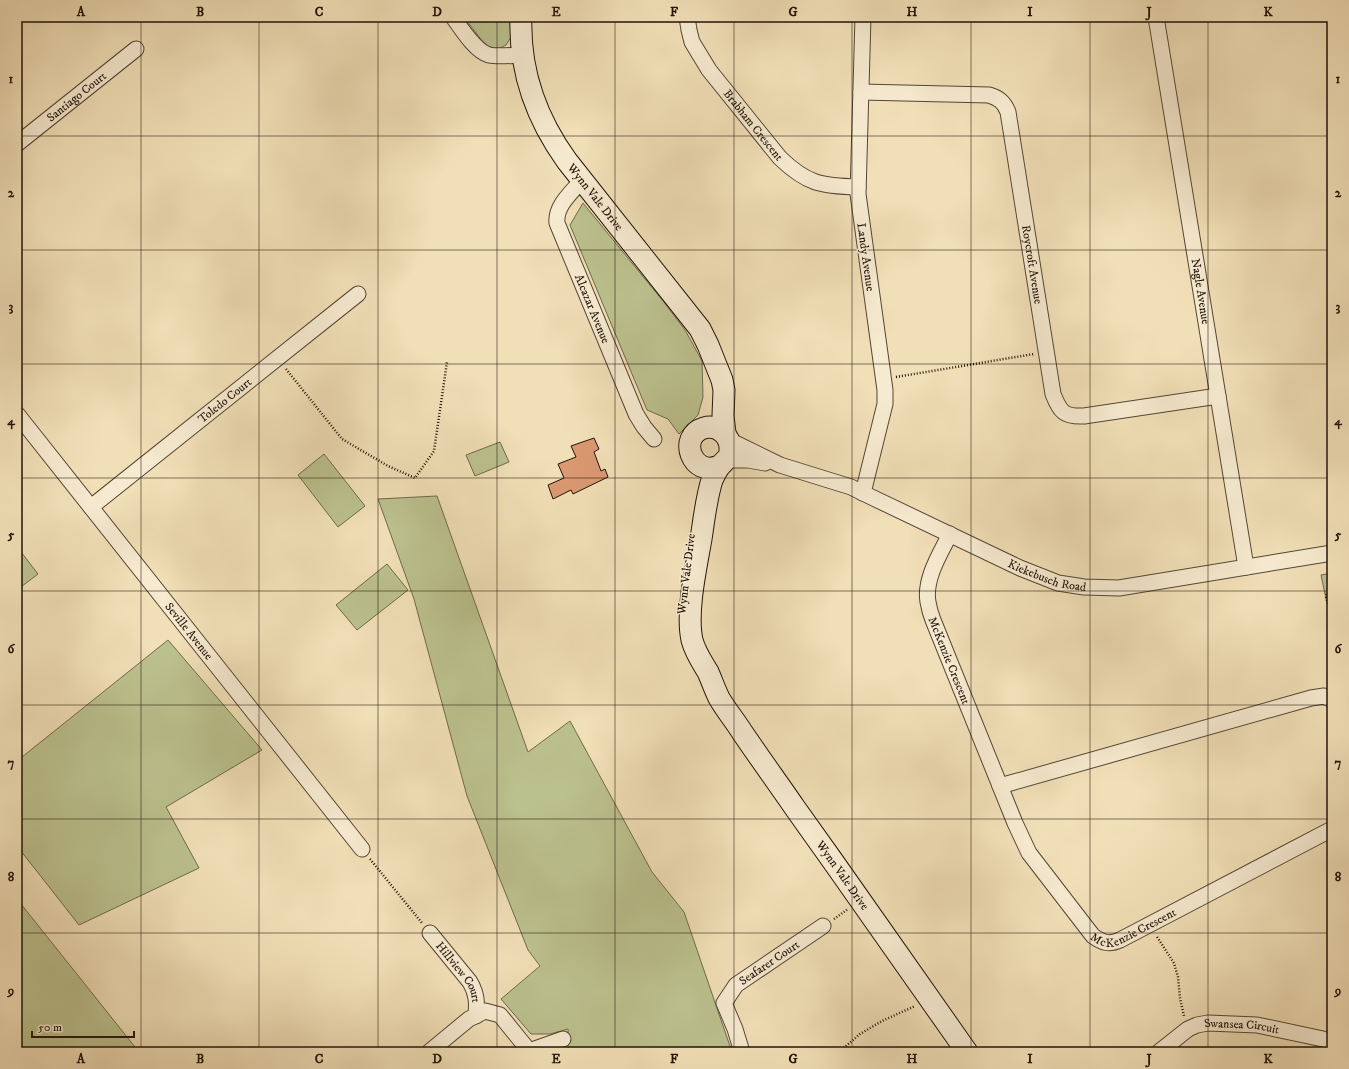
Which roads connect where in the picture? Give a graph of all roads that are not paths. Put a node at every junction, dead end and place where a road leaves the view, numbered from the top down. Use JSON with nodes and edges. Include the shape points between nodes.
{"nodes":[{"id":1,"x":453,"y":17,"type":"edge"},
{"id":2,"x":522,"y":17,"type":"edge"},
{"id":3,"x":687,"y":17,"type":"edge"},
{"id":4,"x":863,"y":17,"type":"edge"},
{"id":5,"x":1156,"y":17,"type":"edge"},
{"id":6,"x":136,"y":49,"type":"dead end"},
{"id":7,"x":523,"y":55,"type":"junction"},
{"id":8,"x":861,"y":92,"type":"junction"},
{"id":9,"x":17,"y":144,"type":"edge"},
{"id":10,"x":582,"y":180,"type":"junction"},
{"id":11,"x":858,"y":187,"type":"junction"},
{"id":12,"x":358,"y":294,"type":"dead end"},
{"id":13,"x":713,"y":358,"type":"junction"},
{"id":14,"x":1218,"y":396,"type":"junction"},
{"id":15,"x":17,"y":414,"type":"edge"},
{"id":16,"x":698,"y":431,"type":"junction"},
{"id":17,"x":654,"y":439,"type":"dead end"},
{"id":18,"x":725,"y":450,"type":"junction"},
{"id":19,"x":696,"y":462,"type":"junction"},
{"id":20,"x":862,"y":493,"type":"junction"},
{"id":21,"x":91,"y":507,"type":"junction"},
{"id":22,"x":950,"y":534,"type":"junction"},
{"id":23,"x":1332,"y":553,"type":"edge"},
{"id":24,"x":1246,"y":567,"type":"junction"},
{"id":25,"x":720,"y":698,"type":"junction"},
{"id":26,"x":1332,"y":700,"type":"edge"},
{"id":27,"x":1000,"y":786,"type":"junction"},
{"id":28,"x":1332,"y":829,"type":"edge"},
{"id":29,"x":362,"y":849,"type":"road end"},
{"id":30,"x":823,"y":926,"type":"road end"},
{"id":31,"x":430,"y":933,"type":"road end"},
{"id":32,"x":476,"y":1016,"type":"junction"},
{"id":33,"x":563,"y":1039,"type":"dead end"},
{"id":34,"x":1332,"y":1043,"type":"edge"},
{"id":35,"x":530,"y":1051,"type":"edge"},
{"id":36,"x":429,"y":1052,"type":"edge"},
{"id":37,"x":742,"y":1052,"type":"edge"},
{"id":38,"x":967,"y":1052,"type":"edge"},
{"id":39,"x":1159,"y":1052,"type":"edge"}],
"edges":[{"from":1,"to":7,"type":"street","via":[[476,46],[486,53]]},
{"from":2,"to":7,"type":"main road","name":"Wynn Vale Drive"},
{"from":3,"to":11,"type":"street","name":"Brabham Crescent","via":[[692,42],[709,70],[792,170],[811,181],[831,187]]},
{"from":4,"to":8,"type":"street","name":"Landy Avenue"},
{"from":5,"to":14,"type":"street","name":"Nagle Avenue"},
{"from":6,"to":9,"type":"street","name":"Santiago Court"},
{"from":7,"to":10,"type":"main road","name":"Wynn Vale Drive","via":[[536,106],[542,119],[555,144]]},
{"from":8,"to":11,"type":"street","name":"Landy Avenue"},
{"from":8,"to":14,"type":"street","name":"Roycroft Avenue","via":[[989,95],[1005,104],[1054,394],[1058,406],[1064,413],[1073,416]]},
{"from":10,"to":13,"type":"main road","name":"Wynn Vale Drive","via":[[695,321]]},
{"from":10,"to":17,"type":"street","name":"Alcazar Avenue","via":[[564,201],[558,212],[557,223],[636,414]]},
{"from":11,"to":20,"type":"street","name":"Landy Avenue","via":[[884,379],[885,404]]},
{"from":12,"to":21,"type":"street","name":"Toledo Court"},
{"from":13,"to":16,"type":"main road","name":"Wynn Vale Drive","via":[[713,405]]},
{"from":13,"to":18,"type":"main road","name":"Wynn Vale Drive","via":[[724,390]]},
{"from":14,"to":24,"type":"street","name":"Nagle Avenue"},
{"from":15,"to":21,"type":"street","name":"Seville Avenue"},
{"from":16,"to":18,"type":"main road","via":[[705,427],[714,427]]},
{"from":16,"to":19,"type":"main road","via":[[690,444],[690,452]]},
{"from":18,"to":19,"type":"main road","via":[[712,468],[706,468]]},
{"from":18,"to":20,"type":"street","name":"Kiekebusch Road","via":[[780,465]]},
{"from":18,"to":25,"type":"main road","name":"Wynn Vale Drive","via":[[712,478],[706,505],[690,617],[694,646]]},
{"from":19,"to":25,"type":"main road","name":"Wynn Vale Drive","via":[[696,502],[680,606],[680,624],[684,645],[700,678]]},
{"from":20,"to":22,"type":"street","name":"Kiekebusch Road"},
{"from":21,"to":29,"type":"street","name":"Seville Avenue"},
{"from":22,"to":24,"type":"street","name":"Kiekebusch Road","via":[[1020,568],[1058,583],[1084,587],[1119,588]]},
{"from":22,"to":27,"type":"street","name":"McKenzie Crescent","via":[[930,578],[928,602]]},
{"from":23,"to":24,"type":"street","name":"Kiekebusch Road"},
{"from":25,"to":38,"type":"main road","name":"Wynn Vale Drive"},
{"from":26,"to":27,"type":"street","via":[[1324,696],[1311,698]]},
{"from":27,"to":28,"type":"street","name":"McKenzie Crescent","via":[[1030,853],[1093,936],[1106,943],[1120,940]]},
{"from":30,"to":37,"type":"street","name":"Seafarer Court","via":[[736,985],[724,1003]]},
{"from":31,"to":32,"type":"street","name":"Hillview Court","via":[[470,982],[477,1000]]},
{"from":32,"to":35,"type":"street","name":"Hillview Court","via":[[485,1011],[500,1015]]},
{"from":32,"to":36,"type":"street","name":"Hillview Court"},
{"from":33,"to":35,"type":"street"},
{"from":34,"to":39,"type":"street","name":"Swansea Circuit","via":[[1256,1024],[1208,1023],[1188,1028]]}]}
